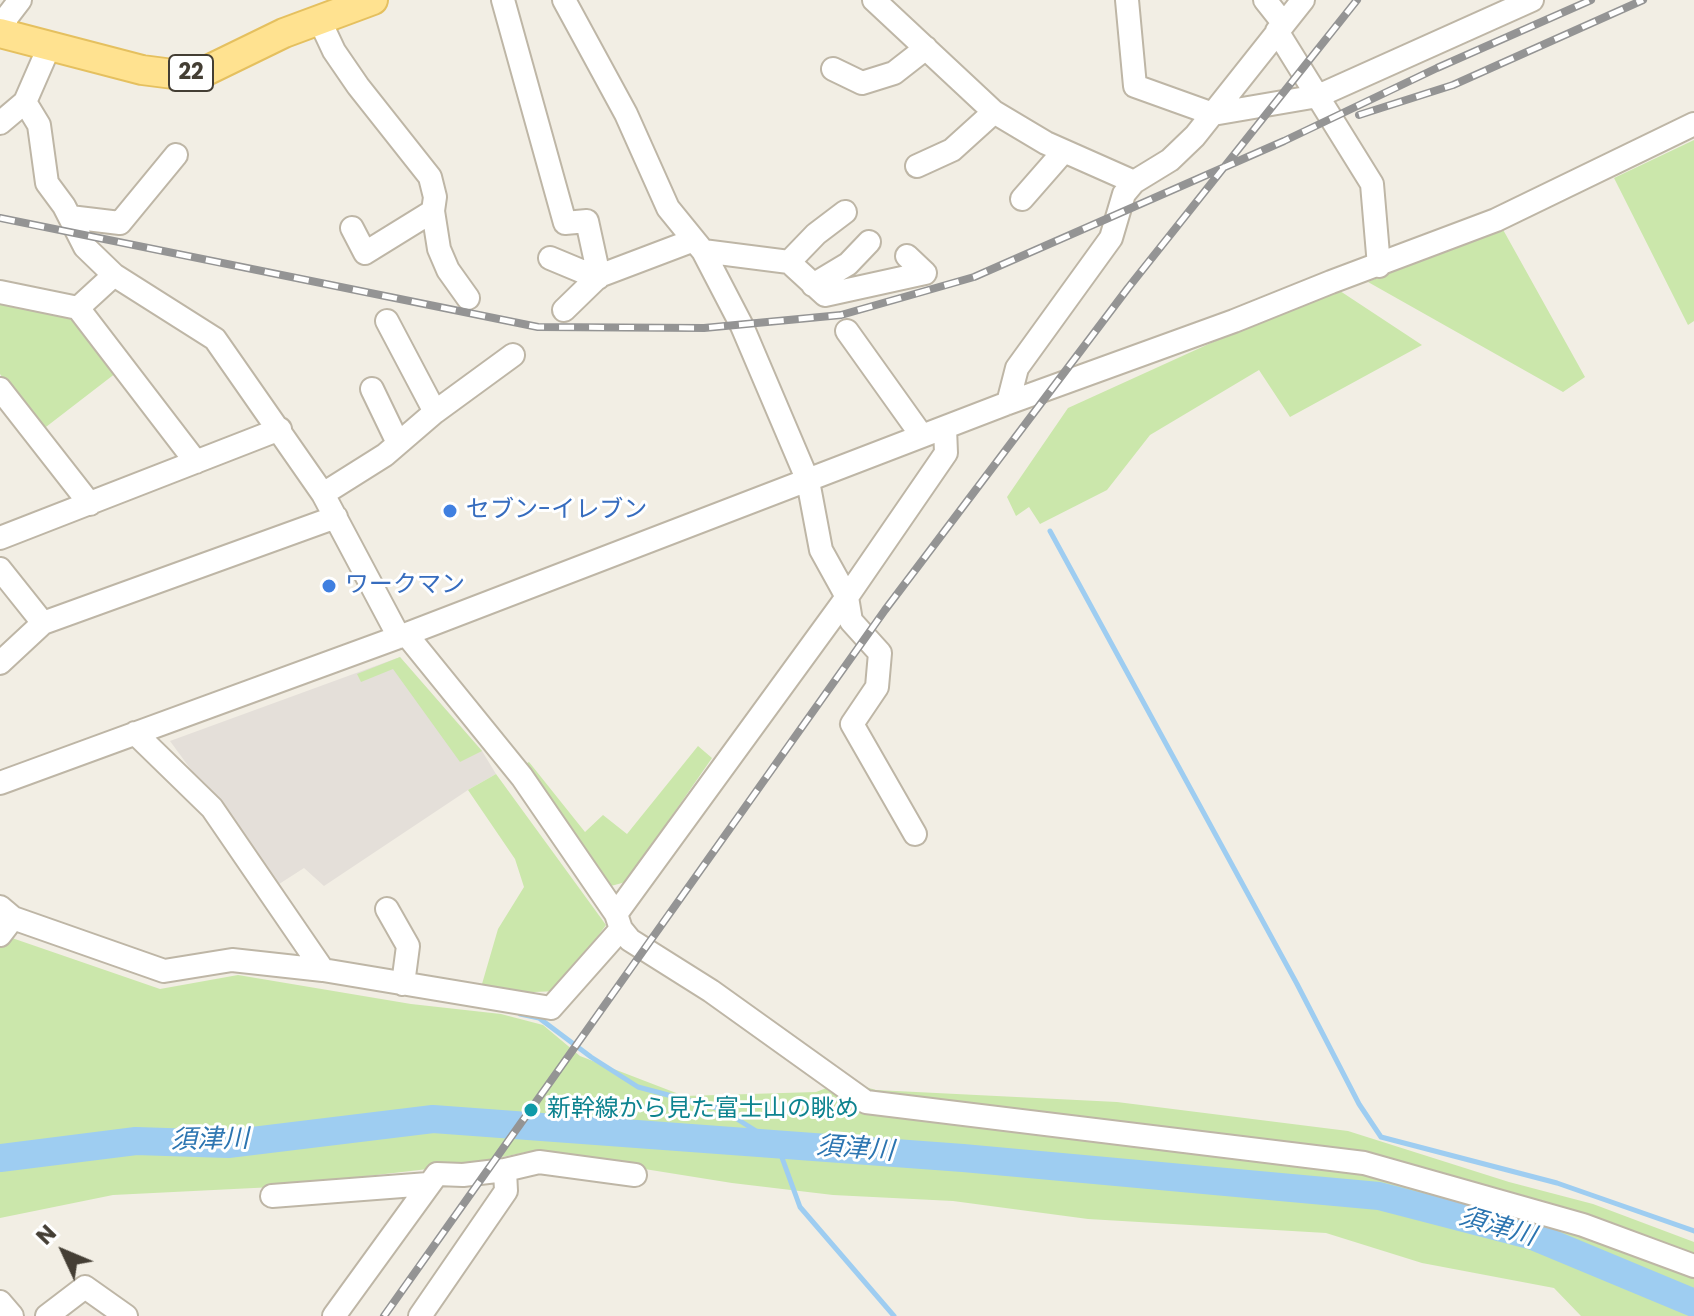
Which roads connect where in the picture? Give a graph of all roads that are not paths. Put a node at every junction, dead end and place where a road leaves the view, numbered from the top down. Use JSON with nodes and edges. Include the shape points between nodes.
{"nodes":[{"id":1,"x":373,"y":0,"type":"edge"},
{"id":2,"x":503,"y":0,"type":"edge"},
{"id":3,"x":564,"y":0,"type":"edge"},
{"id":4,"x":874,"y":0,"type":"edge"},
{"id":5,"x":1127,"y":0,"type":"edge"},
{"id":6,"x":1265,"y":0,"type":"edge"},
{"id":7,"x":1303,"y":0,"type":"edge"},
{"id":8,"x":1532,"y":0,"type":"edge"},
{"id":9,"x":331,"y":10,"type":"edge"},
{"id":10,"x":6,"y":19,"type":"edge"},
{"id":11,"x":1280,"y":28,"type":"junction"},
{"id":12,"x":49,"y":47,"type":"junction"},
{"id":13,"x":926,"y":48,"type":"junction"},
{"id":14,"x":833,"y":69,"type":"dead end"},
{"id":15,"x":1318,"y":96,"type":"junction"},
{"id":16,"x":25,"y":102,"type":"junction"},
{"id":17,"x":994,"y":112,"type":"junction"},
{"id":18,"x":1213,"y":114,"type":"junction"},
{"id":19,"x":0,"y":123,"type":"edge"},
{"id":20,"x":1694,"y":124,"type":"edge"},
{"id":21,"x":1064,"y":151,"type":"junction"},
{"id":22,"x":176,"y":155,"type":"dead end"},
{"id":23,"x":917,"y":166,"type":"dead end"},
{"id":24,"x":1134,"y":182,"type":"junction"},
{"id":25,"x":1022,"y":199,"type":"dead end"},
{"id":26,"x":433,"y":211,"type":"junction"},
{"id":27,"x":845,"y":212,"type":"dead end"},
{"id":28,"x":70,"y":217,"type":"junction"},
{"id":29,"x":352,"y":228,"type":"dead end"},
{"id":30,"x":869,"y":242,"type":"dead end"},
{"id":31,"x":698,"y":246,"type":"junction"},
{"id":32,"x":907,"y":256,"type":"dead end"},
{"id":33,"x":550,"y":258,"type":"dead end"},
{"id":34,"x":789,"y":262,"type":"junction"},
{"id":35,"x":1379,"y":266,"type":"junction"},
{"id":36,"x":114,"y":275,"type":"junction"},
{"id":37,"x":598,"y":277,"type":"junction"},
{"id":38,"x":813,"y":285,"type":"junction"},
{"id":39,"x":0,"y":292,"type":"edge"},
{"id":40,"x":468,"y":298,"type":"dead end"},
{"id":41,"x":78,"y":308,"type":"junction"},
{"id":42,"x":564,"y":310,"type":"dead end"},
{"id":43,"x":387,"y":321,"type":"dead end"},
{"id":44,"x":847,"y":331,"type":"dead end"},
{"id":45,"x":513,"y":355,"type":"dead end"},
{"id":46,"x":0,"y":389,"type":"edge"},
{"id":47,"x":372,"y":389,"type":"dead end"},
{"id":48,"x":1008,"y":403,"type":"junction"},
{"id":49,"x":435,"y":412,"type":"junction"},
{"id":50,"x":945,"y":428,"type":"junction"},
{"id":51,"x":280,"y":429,"type":"junction"},
{"id":52,"x":922,"y":436,"type":"junction"},
{"id":53,"x":398,"y":443,"type":"junction"},
{"id":54,"x":196,"y":462,"type":"junction"},
{"id":55,"x":808,"y":481,"type":"junction"},
{"id":56,"x":323,"y":494,"type":"junction"},
{"id":57,"x":90,"y":504,"type":"junction"},
{"id":58,"x":336,"y":517,"type":"junction"},
{"id":59,"x":0,"y":538,"type":"edge"},
{"id":60,"x":0,"y":569,"type":"edge"},
{"id":61,"x":847,"y":597,"type":"junction"},
{"id":62,"x":43,"y":623,"type":"junction"},
{"id":63,"x":403,"y":636,"type":"junction"},
{"id":64,"x":0,"y":663,"type":"edge"},
{"id":65,"x":135,"y":733,"type":"junction"},
{"id":66,"x":1,"y":781,"type":"edge"},
{"id":67,"x":915,"y":834,"type":"dead end"},
{"id":68,"x":387,"y":909,"type":"dead end"},
{"id":69,"x":4,"y":920,"type":"edge"},
{"id":70,"x":618,"y":921,"type":"junction"},
{"id":71,"x":323,"y":970,"type":"junction"},
{"id":72,"x":403,"y":984,"type":"junction"},
{"id":73,"x":505,"y":1170,"type":"junction"},
{"id":74,"x":635,"y":1175,"type":"dead end"},
{"id":75,"x":428,"y":1184,"type":"junction"},
{"id":76,"x":272,"y":1196,"type":"dead end"},
{"id":77,"x":1694,"y":1266,"type":"edge"},
{"id":78,"x":0,"y":1302,"type":"edge"},
{"id":79,"x":12,"y":1316,"type":"edge"},
{"id":80,"x":47,"y":1316,"type":"edge"},
{"id":81,"x":126,"y":1316,"type":"edge"},
{"id":82,"x":334,"y":1316,"type":"edge"},
{"id":83,"x":420,"y":1316,"type":"edge"}],
"edges":[{"from":1,"to":9,"type":"main road","number":"22"},
{"from":2,"to":37,"type":"street","via":[[565,223],[587,221]]},
{"from":3,"to":31,"type":"street","via":[[626,114],[668,208]]},
{"from":4,"to":13,"type":"street"},
{"from":5,"to":18,"type":"street","via":[[1135,86]]},
{"from":6,"to":11,"type":"street"},
{"from":7,"to":11,"type":"street"},
{"from":8,"to":15,"type":"street"},
{"from":9,"to":12,"type":"main road","number":"22","via":[[208,70],[181,75]]},
{"from":9,"to":26,"type":"street","via":[[334,51],[430,177]]},
{"from":10,"to":12,"type":"main road","number":"22"},
{"from":11,"to":15,"type":"street"},
{"from":11,"to":18,"type":"street"},
{"from":12,"to":16,"type":"street"},
{"from":13,"to":14,"type":"street","via":[[894,73],[862,83]]},
{"from":13,"to":17,"type":"street"},
{"from":15,"to":18,"type":"street"},
{"from":15,"to":35,"type":"street","via":[[1372,184]]},
{"from":16,"to":19,"type":"street"},
{"from":16,"to":28,"type":"street","via":[[39,125],[47,183]]},
{"from":17,"to":21,"type":"street"},
{"from":17,"to":23,"type":"street","via":[[952,150]]},
{"from":18,"to":24,"type":"street","via":[[1170,160]]},
{"from":20,"to":35,"type":"street","via":[[1496,220]]},
{"from":21,"to":24,"type":"street"},
{"from":21,"to":25,"type":"street"},
{"from":22,"to":28,"type":"street","via":[[120,223]]},
{"from":24,"to":48,"type":"street","via":[[1124,194],[1111,238],[1017,368]]},
{"from":26,"to":29,"type":"street","via":[[365,253]]},
{"from":26,"to":40,"type":"street","via":[[439,249]]},
{"from":27,"to":34,"type":"street"},
{"from":28,"to":36,"type":"street","via":[[85,247]]},
{"from":30,"to":38,"type":"street","via":[[848,264]]},
{"from":31,"to":34,"type":"street"},
{"from":31,"to":37,"type":"street"},
{"from":31,"to":55,"type":"street","via":[[742,326]]},
{"from":32,"to":38,"type":"street","via":[[925,273],[825,295]]},
{"from":33,"to":37,"type":"street"},
{"from":34,"to":38,"type":"street"},
{"from":35,"to":48,"type":"street"},
{"from":36,"to":41,"type":"street"},
{"from":36,"to":51,"type":"street","via":[[215,339]]},
{"from":37,"to":42,"type":"street"},
{"from":39,"to":41,"type":"street"},
{"from":41,"to":54,"type":"street"},
{"from":43,"to":49,"type":"street"},
{"from":44,"to":52,"type":"street"},
{"from":45,"to":49,"type":"street"},
{"from":46,"to":57,"type":"street"},
{"from":47,"to":53,"type":"street"},
{"from":48,"to":50,"type":"street"},
{"from":49,"to":53,"type":"street"},
{"from":50,"to":52,"type":"street"},
{"from":50,"to":61,"type":"street","via":[[946,453]]},
{"from":51,"to":54,"type":"street"},
{"from":51,"to":56,"type":"street"},
{"from":52,"to":55,"type":"street"},
{"from":53,"to":56,"type":"street"},
{"from":54,"to":57,"type":"street"},
{"from":55,"to":61,"type":"street","via":[[821,550]]},
{"from":55,"to":63,"type":"street"},
{"from":56,"to":58,"type":"street"},
{"from":57,"to":59,"type":"street"},
{"from":58,"to":62,"type":"street"},
{"from":58,"to":63,"type":"street"},
{"from":60,"to":62,"type":"street"},
{"from":61,"to":67,"type":"street","via":[[851,621],[880,653],[877,687],[852,724]]},
{"from":61,"to":70,"type":"street"},
{"from":62,"to":64,"type":"street"},
{"from":63,"to":65,"type":"street"},
{"from":63,"to":70,"type":"street","via":[[522,777]]},
{"from":65,"to":66,"type":"street"},
{"from":65,"to":71,"type":"street","via":[[212,808]]},
{"from":68,"to":72,"type":"street","via":[[408,946]]},
{"from":69,"to":71,"type":"street","via":[[164,971],[232,960]]},
{"from":70,"to":72,"type":"street","via":[[551,1008]]},
{"from":70,"to":77,"type":"street","via":[[630,940],[866,1102],[1364,1163],[1583,1225]]},
{"from":71,"to":72,"type":"street"},
{"from":73,"to":74,"type":"street","via":[[539,1162]]},
{"from":73,"to":75,"type":"street","via":[[437,1174]]},
{"from":73,"to":83,"type":"street","via":[[506,1191]]},
{"from":75,"to":76,"type":"street"},
{"from":75,"to":82,"type":"street"},
{"from":78,"to":79,"type":"street"},
{"from":80,"to":81,"type":"street","via":[[85,1287]]}]}
